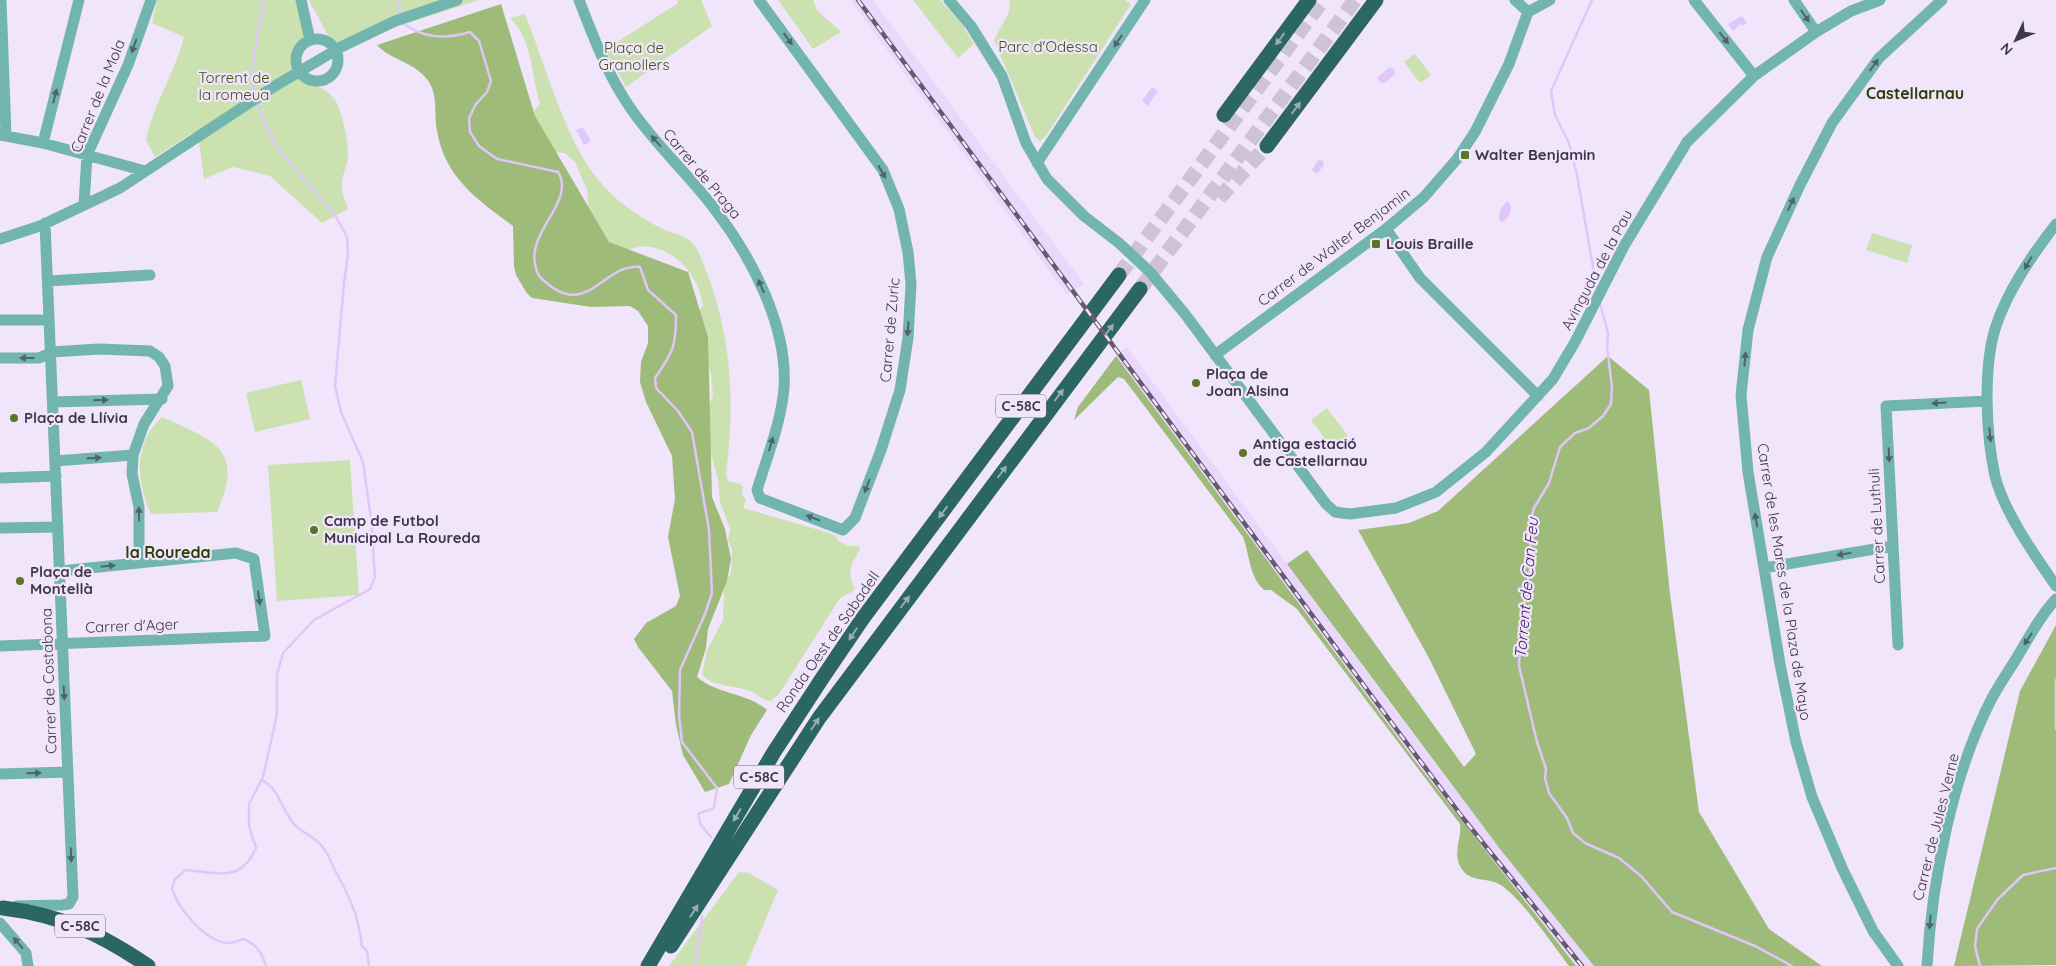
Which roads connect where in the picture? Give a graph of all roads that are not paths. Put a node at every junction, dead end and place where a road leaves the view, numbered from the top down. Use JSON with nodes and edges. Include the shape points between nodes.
{"nodes":[{"id":1,"x":1,"y":0,"type":"edge"},
{"id":2,"x":79,"y":0,"type":"edge"},
{"id":3,"x":301,"y":0,"type":"edge"},
{"id":4,"x":456,"y":0,"type":"edge"},
{"id":5,"x":579,"y":0,"type":"edge"},
{"id":6,"x":759,"y":0,"type":"edge"},
{"id":7,"x":949,"y":0,"type":"edge"},
{"id":8,"x":1145,"y":0,"type":"edge"},
{"id":9,"x":1309,"y":0,"type":"edge"},
{"id":10,"x":1376,"y":0,"type":"edge"},
{"id":11,"x":1515,"y":0,"type":"edge"},
{"id":12,"x":1550,"y":0,"type":"edge"},
{"id":13,"x":1694,"y":0,"type":"edge"},
{"id":14,"x":1794,"y":0,"type":"edge"},
{"id":15,"x":1880,"y":0,"type":"edge"},
{"id":16,"x":1941,"y":0,"type":"edge"},
{"id":17,"x":148,"y":1,"type":"edge"},
{"id":18,"x":1528,"y":12,"type":"junction"},
{"id":19,"x":1816,"y":32,"type":"junction"},
{"id":20,"x":310,"y":40,"type":"junction"},
{"id":21,"x":336,"y":50,"type":"junction"},
{"id":22,"x":300,"y":73,"type":"junction"},
{"id":23,"x":1754,"y":76,"type":"junction"},
{"id":24,"x":1224,"y":115,"type":"dead end"},
{"id":25,"x":3,"y":135,"type":"edge"},
{"id":26,"x":43,"y":143,"type":"junction"},
{"id":27,"x":1267,"y":146,"type":"tunnel mouth"},
{"id":28,"x":87,"y":155,"type":"junction"},
{"id":29,"x":1036,"y":163,"type":"junction"},
{"id":30,"x":145,"y":171,"type":"junction"},
{"id":31,"x":84,"y":205,"type":"junction"},
{"id":32,"x":45,"y":223,"type":"junction"},
{"id":33,"x":2056,"y":224,"type":"edge"},
{"id":34,"x":1386,"y":229,"type":"junction"},
{"id":35,"x":0,"y":239,"type":"edge"},
{"id":36,"x":150,"y":275,"type":"dead end"},
{"id":37,"x":1119,"y":275,"type":"tunnel mouth"},
{"id":38,"x":48,"y":281,"type":"junction"},
{"id":39,"x":1140,"y":289,"type":"tunnel mouth"},
{"id":40,"x":0,"y":320,"type":"edge"},
{"id":41,"x":49,"y":320,"type":"junction"},
{"id":42,"x":52,"y":352,"type":"junction"},
{"id":43,"x":1215,"y":355,"type":"junction"},
{"id":44,"x":0,"y":358,"type":"edge"},
{"id":45,"x":1538,"y":396,"type":"junction"},
{"id":46,"x":162,"y":399,"type":"junction"},
{"id":47,"x":1988,"y":401,"type":"junction"},
{"id":48,"x":53,"y":402,"type":"junction"},
{"id":49,"x":133,"y":455,"type":"junction"},
{"id":50,"x":55,"y":461,"type":"junction"},
{"id":51,"x":56,"y":476,"type":"junction"},
{"id":52,"x":0,"y":478,"type":"edge"},
{"id":53,"x":855,"y":518,"type":"joint"},
{"id":54,"x":58,"y":526,"type":"junction"},
{"id":55,"x":0,"y":528,"type":"edge"},
{"id":56,"x":1892,"y":546,"type":"junction"},
{"id":57,"x":139,"y":563,"type":"junction"},
{"id":58,"x":1764,"y":568,"type":"junction"},
{"id":59,"x":60,"y":572,"type":"junction"},
{"id":60,"x":2056,"y":586,"type":"edge"},
{"id":61,"x":2056,"y":599,"type":"edge"},
{"id":62,"x":62,"y":644,"type":"junction"},
{"id":63,"x":1898,"y":645,"type":"dead end"},
{"id":64,"x":0,"y":646,"type":"edge"},
{"id":65,"x":68,"y":772,"type":"junction"},
{"id":66,"x":0,"y":774,"type":"edge"},
{"id":67,"x":2,"y":908,"type":"edge"},
{"id":68,"x":0,"y":923,"type":"edge"},
{"id":69,"x":28,"y":966,"type":"edge"},
{"id":70,"x":148,"y":966,"type":"edge"},
{"id":71,"x":648,"y":966,"type":"edge"},
{"id":72,"x":657,"y":966,"type":"edge"},
{"id":73,"x":1898,"y":966,"type":"edge"},
{"id":74,"x":1927,"y":966,"type":"edge"}],
"edges":[{"from":1,"to":25,"type":"street"},
{"from":26,"to":2,"type":"street","one_way":true},
{"from":3,"to":20,"type":"street"},
{"from":4,"to":21,"type":"street","via":[[395,21]]},
{"from":53,"to":5,"type":"street","name":"Carrer de Praga","one_way":true,"via":[[843,530],[760,498],[757,490],[780,414],[784,387],[777,329],[762,287],[716,210],[628,106]]},
{"from":6,"to":53,"type":"street","name":"Carrer de Zuric","one_way":true,"via":[[883,170],[900,209],[908,252],[911,284],[908,338],[900,390]]},
{"from":7,"to":29,"type":"street","via":[[971,26],[1002,76]]},
{"from":8,"to":29,"type":"street","one_way":true},
{"from":9,"to":24,"type":"highway","one_way":true},
{"from":27,"to":10,"type":"highway","one_way":true},
{"from":11,"to":18,"type":"street"},
{"from":12,"to":18,"type":"street"},
{"from":13,"to":23,"type":"street","one_way":true},
{"from":14,"to":19,"type":"street","one_way":true},
{"from":15,"to":19,"type":"street","name":"Avinguda de la Pau","via":[[1851,11]]},
{"from":58,"to":16,"type":"street","name":"Carrer de les Mares de la Plaza de Mayo","one_way":true,"via":[[1748,472],[1742,395],[1748,330],[1767,256],[1832,122],[1879,58]]},
{"from":17,"to":28,"type":"street","name":"Carrer de la Mola","one_way":true,"via":[[128,65]]},
{"from":18,"to":34,"type":"street","name":"Carrer de Walter Benjamin","via":[[1509,64],[1475,132],[1457,159],[1424,197]]},
{"from":19,"to":23,"type":"street","name":"Avinguda de la Pau"},
{"from":20,"to":21,"type":"street","via":[[325,40]]},
{"from":20,"to":22,"type":"street","via":[[297,53],[296,64]]},
{"from":21,"to":22,"type":"street"},
{"from":21,"to":22,"type":"street","via":[[338,65],[328,78],[317,82]]},
{"from":22,"to":30,"type":"street"},
{"from":23,"to":45,"type":"street","name":"Avinguda de la Pau","via":[[1687,142],[1624,246],[1575,342],[1553,379]]},
{"from":25,"to":26,"type":"street"},
{"from":26,"to":28,"type":"street"},
{"from":28,"to":30,"type":"street"},
{"from":28,"to":31,"type":"street","name":"Carrer de la Mola"},
{"from":29,"to":43,"type":"street","via":[[1047,179],[1084,216],[1150,272]]},
{"from":30,"to":31,"type":"street","via":[[120,188]]},
{"from":31,"to":32,"type":"street"},
{"from":32,"to":35,"type":"street"},
{"from":32,"to":38,"type":"street","name":"Carrer de Costabona"},
{"from":33,"to":47,"type":"street","one_way":true,"via":[[2035,251],[1995,330]]},
{"from":34,"to":43,"type":"street","name":"Carrer de Walter Benjamin"},
{"from":34,"to":45,"type":"street","via":[[1420,278]]},
{"from":36,"to":38,"type":"street"},
{"from":37,"to":71,"type":"highway","name":"Ronda Oest de Sabadell","number":"C-58C","one_way":true,"via":[[863,618],[802,709]]},
{"from":38,"to":41,"type":"street","name":"Carrer de Costabona"},
{"from":72,"to":39,"type":"highway","number":"C-58C","one_way":true,"via":[[819,718]]},
{"from":40,"to":41,"type":"street"},
{"from":41,"to":42,"type":"street","name":"Carrer de Costabona"},
{"from":42,"to":44,"type":"street","one_way":true,"via":[[39,358]]},
{"from":42,"to":46,"type":"street","via":[[99,349],[150,351],[165,366],[168,386]]},
{"from":42,"to":48,"type":"street","name":"Carrer de Costabona"},
{"from":43,"to":45,"type":"street","name":"Avinguda de la Pau","via":[[1326,504],[1339,513],[1373,512],[1407,504],[1436,492],[1486,452]]},
{"from":48,"to":46,"type":"street","one_way":true},
{"from":46,"to":49,"type":"street","via":[[144,424]]},
{"from":47,"to":56,"type":"street","name":"Carrer de Luthuli","one_way":true,"via":[[1886,406]]},
{"from":47,"to":60,"type":"street","one_way":true,"via":[[1995,477],[2031,551]]},
{"from":48,"to":50,"type":"street","name":"Carrer de Costabona"},
{"from":50,"to":49,"type":"street","one_way":true},
{"from":57,"to":49,"type":"street","one_way":true,"via":[[139,511],[132,474]]},
{"from":50,"to":51,"type":"street","name":"Carrer de Costabona"},
{"from":51,"to":52,"type":"street"},
{"from":51,"to":54,"type":"street","name":"Carrer de Costabona"},
{"from":54,"to":55,"type":"street"},
{"from":54,"to":59,"type":"street","name":"Carrer de Costabona"},
{"from":56,"to":58,"type":"street","one_way":true},
{"from":56,"to":63,"type":"street","name":"Carrer de Luthuli"},
{"from":59,"to":57,"type":"street","one_way":true},
{"from":57,"to":62,"type":"street","name":"Carrer d'Ager","one_way":true,"via":[[236,553],[254,559],[265,636]]},
{"from":58,"to":73,"type":"street","name":"Carrer de les Mares de la Plaza de Mayo","via":[[1796,742],[1812,797],[1872,931]]},
{"from":59,"to":62,"type":"street","name":"Carrer de Costabona"},
{"from":61,"to":74,"type":"street","name":"Carrer de Jules Verne","one_way":true,"via":[[1992,698],[1964,767],[1932,907]]},
{"from":62,"to":64,"type":"street","name":"Carrer d'Ager"},
{"from":62,"to":65,"type":"street","name":"Carrer de Costabona","one_way":true},
{"from":66,"to":65,"type":"street","one_way":true},
{"from":65,"to":67,"type":"street","name":"Carrer de Costabona","one_way":true,"via":[[71,900]]},
{"from":67,"to":70,"type":"highway","number":"C-58C","via":[[48,915],[83,927]]},
{"from":69,"to":68,"type":"street","one_way":true,"via":[[26,952]]}]}
